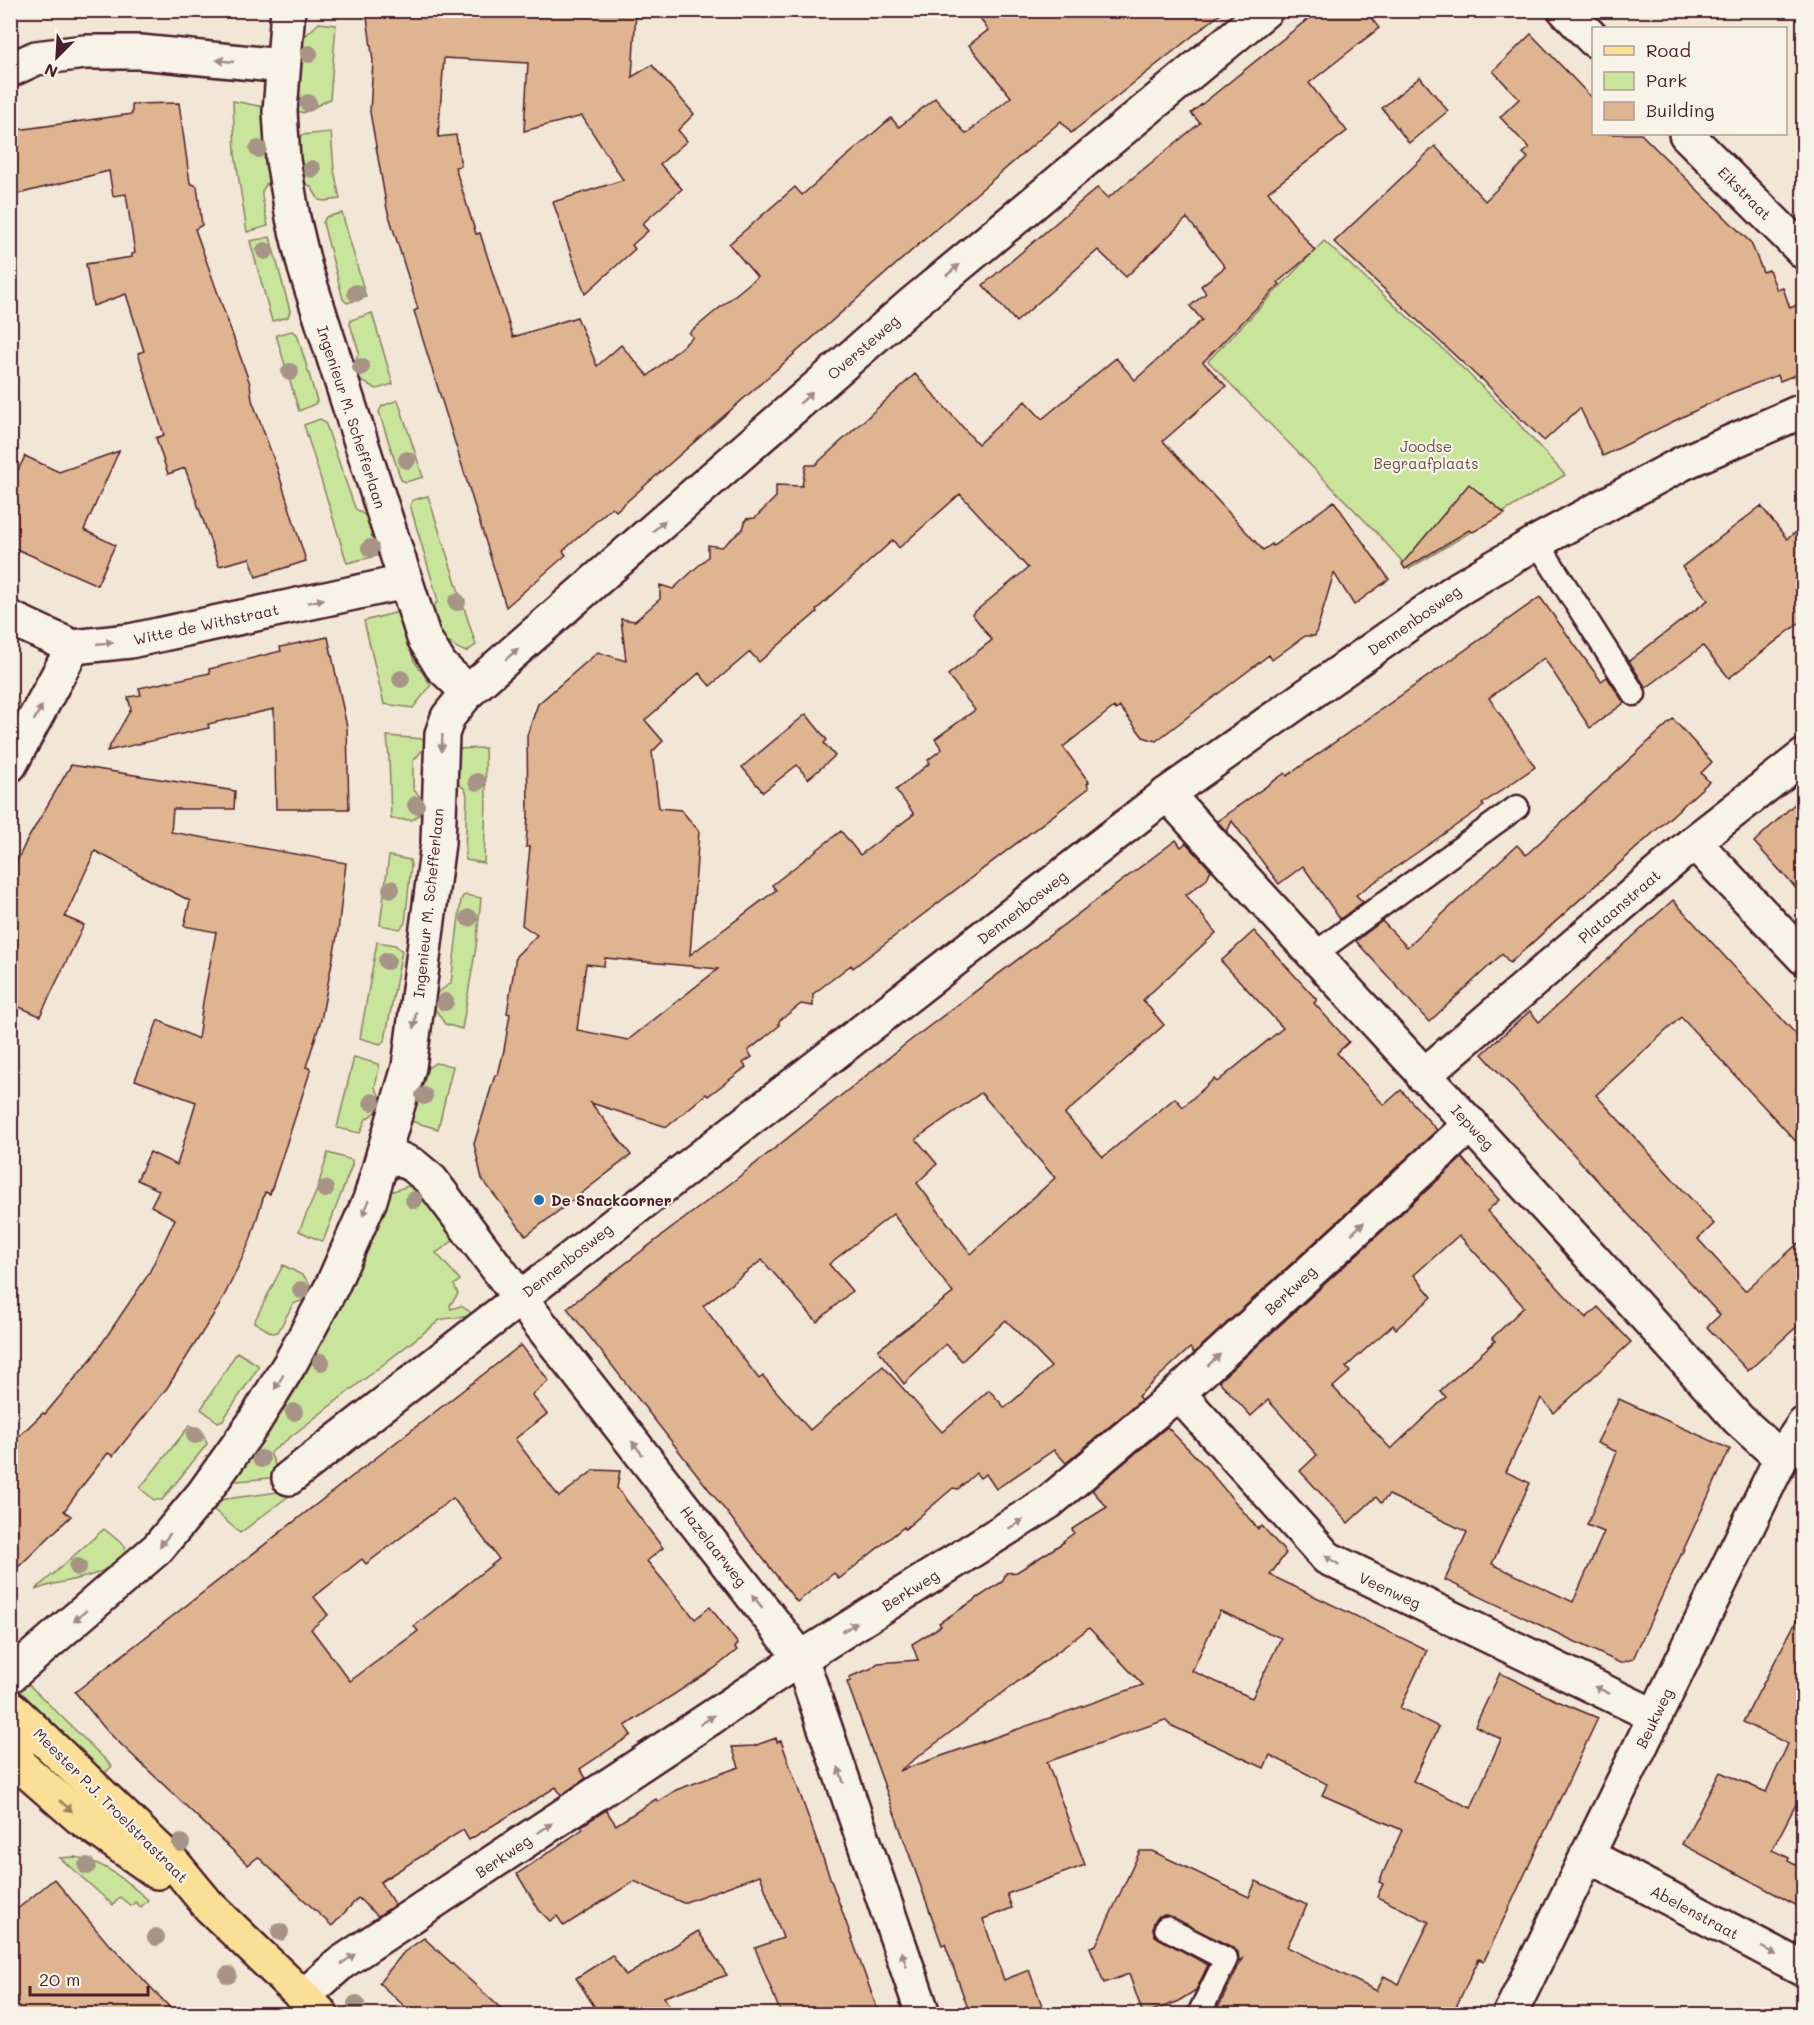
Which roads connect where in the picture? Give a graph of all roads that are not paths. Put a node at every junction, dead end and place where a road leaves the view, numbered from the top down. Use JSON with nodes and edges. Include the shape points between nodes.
{"nodes":[{"id":1,"x":288,"y":10,"type":"edge"},
{"id":2,"x":1266,"y":10,"type":"edge"},
{"id":3,"x":1565,"y":10,"type":"edge"},
{"id":4,"x":1592,"y":39,"type":"edge"},
{"id":5,"x":19,"y":57,"type":"edge"},
{"id":6,"x":283,"y":66,"type":"junction"},
{"id":7,"x":1687,"y":135,"type":"edge"},
{"id":8,"x":1803,"y":252,"type":"edge"},
{"id":9,"x":1803,"y":410,"type":"edge"},
{"id":10,"x":1538,"y":542,"type":"junction"},
{"id":11,"x":405,"y":582,"type":"junction"},
{"id":12,"x":10,"y":618,"type":"edge"},
{"id":13,"x":73,"y":647,"type":"junction"},
{"id":14,"x":468,"y":692,"type":"junction"},
{"id":15,"x":1634,"y":694,"type":"dead end"},
{"id":16,"x":1803,"y":756,"type":"edge"},
{"id":17,"x":10,"y":765,"type":"edge"},
{"id":18,"x":1167,"y":794,"type":"junction"},
{"id":19,"x":1516,"y":807,"type":"dead end"},
{"id":20,"x":1694,"y":842,"type":"junction"},
{"id":21,"x":1313,"y":955,"type":"junction"},
{"id":22,"x":1803,"y":958,"type":"edge"},
{"id":23,"x":1423,"y":1076,"type":"junction"},
{"id":24,"x":1471,"y":1124,"type":"junction"},
{"id":25,"x":384,"y":1152,"type":"junction"},
{"id":26,"x":519,"y":1297,"type":"junction"},
{"id":27,"x":1178,"y":1393,"type":"junction"},
{"id":28,"x":1803,"y":1424,"type":"edge"},
{"id":29,"x":1781,"y":1458,"type":"junction"},
{"id":30,"x":289,"y":1478,"type":"dead end"},
{"id":31,"x":801,"y":1658,"type":"junction"},
{"id":32,"x":10,"y":1676,"type":"edge"},
{"id":33,"x":10,"y":1707,"type":"edge"},
{"id":34,"x":1655,"y":1716,"type":"junction"},
{"id":35,"x":14,"y":1763,"type":"edge"},
{"id":36,"x":1587,"y":1855,"type":"junction"},
{"id":37,"x":209,"y":1906,"type":"junction"},
{"id":38,"x":1166,"y":1928,"type":"dead end"},
{"id":39,"x":1803,"y":1969,"type":"edge"},
{"id":40,"x":312,"y":2006,"type":"edge"},
{"id":41,"x":923,"y":2014,"type":"edge"},
{"id":42,"x":1198,"y":2014,"type":"edge"},
{"id":43,"x":1510,"y":2014,"type":"edge"}],
"edges":[{"from":1,"to":6,"type":"street","name":"Ingenieur M. Schefferlaan"},
{"from":14,"to":2,"type":"street","name":"Oversteweg","one_way":true,"via":[[912,304]]},
{"from":3,"to":4,"type":"street"},
{"from":6,"to":5,"type":"street","one_way":true,"via":[[140,52]]},
{"from":6,"to":11,"type":"street","name":"Ingenieur M. Schefferlaan","via":[[283,160],[295,228],[308,280]]},
{"from":7,"to":8,"type":"street","name":"Eikstraat"},
{"from":9,"to":10,"type":"street","name":"Dennenbosweg","via":[[1683,463]]},
{"from":10,"to":15,"type":"lane"},
{"from":10,"to":18,"type":"street","name":"Dennenbosweg","via":[[1458,589]]},
{"from":13,"to":11,"type":"street","name":"Witte de Withstraat","one_way":true,"via":[[130,641]]},
{"from":11,"to":14,"type":"street","name":"Ingenieur M. Schefferlaan","via":[[424,639],[441,666]]},
{"from":12,"to":13,"type":"street"},
{"from":17,"to":13,"type":"street","one_way":true},
{"from":14,"to":25,"type":"street","name":"Ingenieur M. Schefferlaan","one_way":true,"via":[[448,717],[442,734],[438,843],[409,1067]]},
{"from":16,"to":20,"type":"street","name":"Plataanstraat"},
{"from":18,"to":21,"type":"street","name":"Iepweg"},
{"from":18,"to":26,"type":"street","name":"Dennenbosweg"},
{"from":19,"to":21,"type":"lane"},
{"from":20,"to":22,"type":"street"},
{"from":20,"to":23,"type":"street","name":"Plataanstraat"},
{"from":21,"to":23,"type":"street","name":"Iepweg"},
{"from":23,"to":24,"type":"street","name":"Iepweg"},
{"from":27,"to":24,"type":"street","name":"Berkweg","one_way":true},
{"from":24,"to":29,"type":"street","name":"Iepweg","via":[[1738,1419]]},
{"from":25,"to":26,"type":"street","name":"Hazelaarweg","via":[[413,1165],[431,1180]]},
{"from":25,"to":32,"type":"street","name":"Ingenieur M. Schefferlaan","one_way":true,"via":[[370,1200],[332,1286],[253,1424],[158,1548]]},
{"from":26,"to":30,"type":"street","name":"Dennenbosweg"},
{"from":31,"to":26,"type":"street","name":"Hazelaarweg","one_way":true},
{"from":31,"to":27,"type":"street","name":"Berkweg","one_way":true,"via":[[1049,1502]]},
{"from":34,"to":27,"type":"street","name":"Veenweg","one_way":true,"via":[[1327,1558]]},
{"from":28,"to":29,"type":"street","name":"Beukweg"},
{"from":29,"to":34,"type":"street","name":"Beukweg"},
{"from":40,"to":31,"type":"street","name":"Berkweg","one_way":true,"via":[[341,1963]]},
{"from":41,"to":31,"type":"street","name":"Hazelaarweg","one_way":true},
{"from":33,"to":37,"type":"main road","name":"Meester P.J. Troelstrastraat","via":[[176,1866]]},
{"from":34,"to":36,"type":"street","name":"Beukweg"},
{"from":35,"to":37,"type":"main road","name":"Meester P.J. Troelstrastraat","one_way":true,"via":[[79,1817]]},
{"from":36,"to":39,"type":"street","name":"Abelenstraat","one_way":true},
{"from":36,"to":43,"type":"street","name":"Beukweg"},
{"from":37,"to":40,"type":"main road","name":"Meester P.J. Troelstrastraat"},
{"from":38,"to":42,"type":"lane","via":[[1226,1959]]}]}
